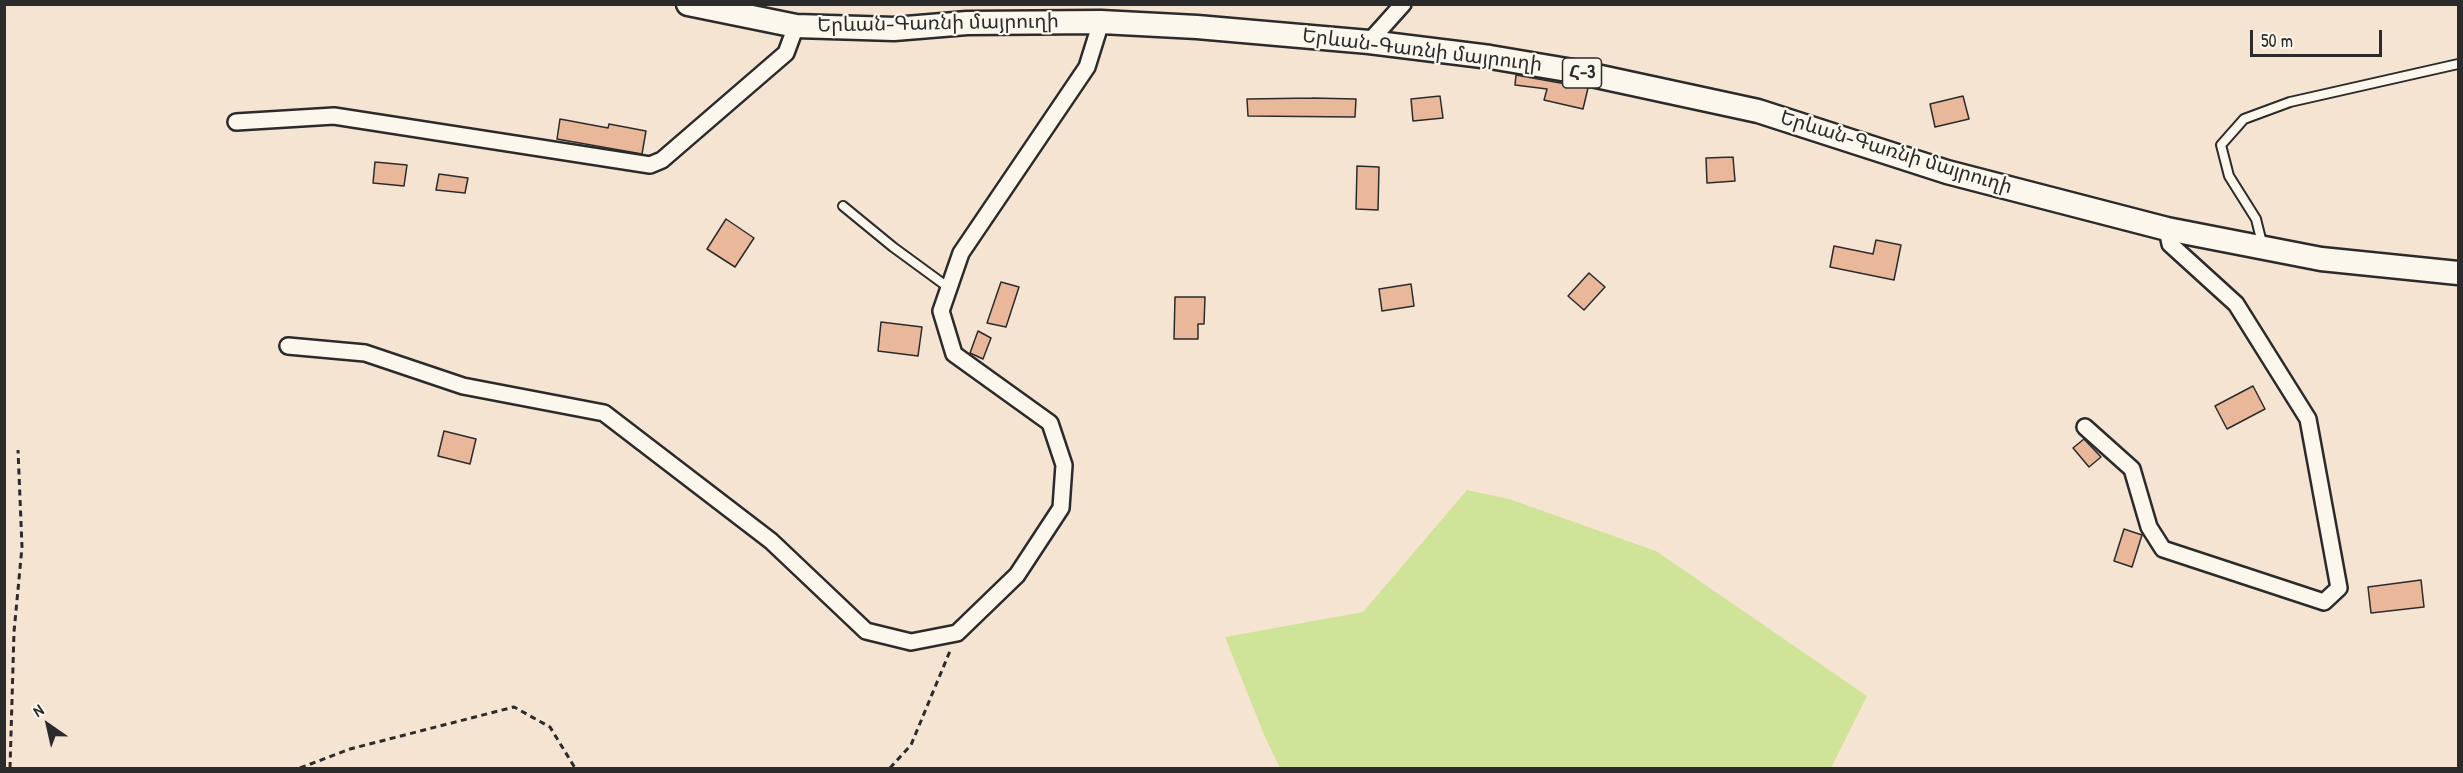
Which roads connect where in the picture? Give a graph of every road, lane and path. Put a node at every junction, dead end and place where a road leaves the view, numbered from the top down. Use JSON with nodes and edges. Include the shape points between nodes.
{"nodes":[{"id":1,"x":688,"y":4,"type":"edge"},
{"id":2,"x":1403,"y":4,"type":"edge"},
{"id":3,"x":1101,"y":22,"type":"junction"},
{"id":4,"x":796,"y":26,"type":"junction"},
{"id":5,"x":1369,"y":42,"type":"junction"},
{"id":6,"x":2458,"y":64,"type":"edge"},
{"id":7,"x":236,"y":122,"type":"dead end"},
{"id":8,"x":843,"y":206,"type":"dead end"},
{"id":9,"x":2167,"y":229,"type":"junction"},
{"id":10,"x":2263,"y":247,"type":"junction"},
{"id":11,"x":2458,"y":273,"type":"edge"},
{"id":12,"x":949,"y":288,"type":"junction"},
{"id":13,"x":288,"y":346,"type":"dead end"},
{"id":14,"x":2085,"y":427,"type":"dead end"},
{"id":15,"x":18,"y":450,"type":"dead end"},
{"id":16,"x":957,"y":633,"type":"junction"},
{"id":17,"x":10,"y":768,"type":"edge"},
{"id":18,"x":300,"y":768,"type":"edge"},
{"id":19,"x":575,"y":768,"type":"edge"},
{"id":20,"x":890,"y":768,"type":"edge"}],
"edges":[{"from":1,"to":4,"type":"main road","name":"Երևան-Գառնի մայրուղի","number":"Հ-3"},
{"from":2,"to":5,"type":"street"},
{"from":3,"to":4,"type":"main road","name":"Երևան-Գառնի մայրուղի","number":"Հ-3","via":[[967,23],[894,29]]},
{"from":3,"to":5,"type":"main road","name":"Երևան-Գառնի մայրուղի","number":"Հ-3"},
{"from":3,"to":12,"type":"street","via":[[1087,67],[961,253]]},
{"from":4,"to":7,"type":"street","via":[[786,53],[662,160],[650,165],[334,116]]},
{"from":5,"to":9,"type":"main road","name":"Երևան-Գառնի մայրուղի","number":"Հ-3","via":[[1573,71],[1758,111],[1947,172]]},
{"from":6,"to":10,"type":"lane","via":[[2290,102],[2244,119],[2221,145],[2229,176],[2256,219]]},
{"from":8,"to":12,"type":"lane"},
{"from":9,"to":10,"type":"main road","name":"Երևան-Գառնի մայրուղի","number":"Հ-3"},
{"from":9,"to":14,"type":"street","via":[[2170,244],[2236,304],[2308,419],[2339,588],[2324,602],[2163,549],[2149,527],[2132,468]]},
{"from":10,"to":11,"type":"main road","name":"Երևան-Գառնի մայրուղի","number":"Հ-3","via":[[2321,259]]},
{"from":12,"to":16,"type":"street","via":[[941,310],[954,354],[1050,423],[1064,465],[1061,508],[1017,575]]},
{"from":13,"to":16,"type":"street","via":[[365,353],[463,386],[604,413],[771,542],[866,631],[911,642]]},
{"from":15,"to":17,"type":"path","via":[[22,547],[14,632]]},
{"from":16,"to":20,"type":"path","via":[[911,745]]},
{"from":18,"to":19,"type":"path","via":[[350,749],[514,706],[550,727]]}]}
